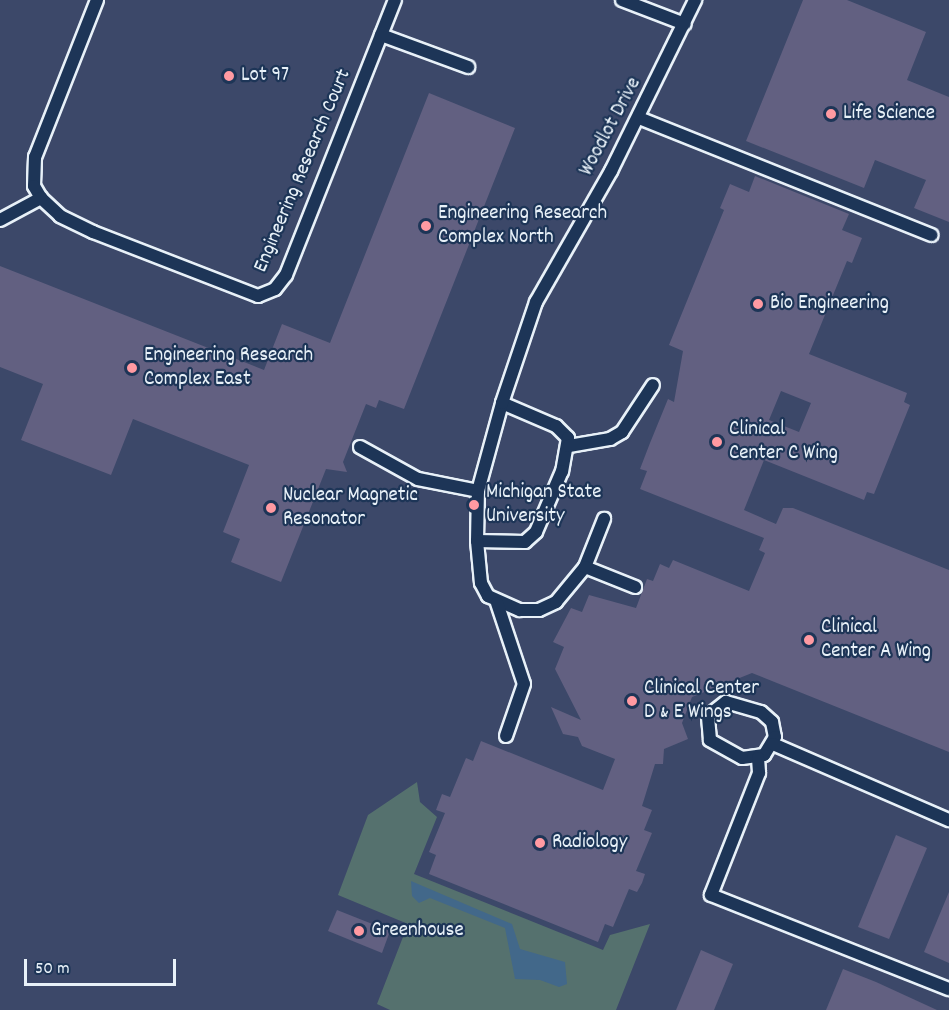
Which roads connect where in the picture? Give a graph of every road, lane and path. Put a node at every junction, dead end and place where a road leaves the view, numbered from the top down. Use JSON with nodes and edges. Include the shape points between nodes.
{"nodes":[{"id":1,"x":97,"y":0,"type":"edge"},
{"id":2,"x":395,"y":0,"type":"edge"},
{"id":3,"x":622,"y":0,"type":"edge"},
{"id":4,"x":695,"y":0,"type":"edge"},
{"id":5,"x":685,"y":24,"type":"junction"},
{"id":6,"x":381,"y":34,"type":"junction"},
{"id":7,"x":468,"y":67,"type":"dead end"},
{"id":8,"x":639,"y":118,"type":"junction"},
{"id":9,"x":41,"y":198,"type":"junction"},
{"id":10,"x":0,"y":220,"type":"edge"},
{"id":11,"x":932,"y":235,"type":"dead end"},
{"id":12,"x":653,"y":385,"type":"dead end"},
{"id":13,"x":502,"y":403,"type":"junction"},
{"id":14,"x":569,"y":446,"type":"junction"},
{"id":15,"x":360,"y":447,"type":"dead end"},
{"id":16,"x":478,"y":491,"type":"junction"},
{"id":17,"x":604,"y":519,"type":"dead end"},
{"id":18,"x":477,"y":541,"type":"junction"},
{"id":19,"x":585,"y":567,"type":"junction"},
{"id":20,"x":635,"y":587,"type":"dead end"},
{"id":21,"x":497,"y":603,"type":"junction"},
{"id":22,"x":506,"y":736,"type":"dead end"},
{"id":23,"x":773,"y":744,"type":"junction"},
{"id":24,"x":759,"y":758,"type":"junction"},
{"id":25,"x":949,"y":820,"type":"edge"},
{"id":26,"x":949,"y":989,"type":"edge"}],
"edges":[{"from":1,"to":9,"type":"lane","via":[[35,157],[34,186]]},
{"from":2,"to":6,"type":"lane","name":"Engineering Research Court"},
{"from":3,"to":5,"type":"lane"},
{"from":4,"to":5,"type":"lane","name":"Woodlot Drive"},
{"from":5,"to":8,"type":"lane","name":"Woodlot Drive"},
{"from":6,"to":7,"type":"lane"},
{"from":6,"to":9,"type":"lane","name":"Engineering Research Court","via":[[286,275],[267,294],[248,294],[93,232],[60,216]]},
{"from":8,"to":11,"type":"lane"},
{"from":8,"to":13,"type":"lane","name":"Woodlot Drive","via":[[536,302]]},
{"from":9,"to":10,"type":"lane"},
{"from":12,"to":14,"type":"lane","via":[[622,432],[610,439]]},
{"from":13,"to":14,"type":"lane","via":[[556,426]]},
{"from":13,"to":16,"type":"lane","name":"Woodlot Drive"},
{"from":14,"to":18,"type":"lane","via":[[536,532],[525,542]]},
{"from":15,"to":16,"type":"lane","via":[[418,479]]},
{"from":16,"to":18,"type":"lane","name":"Woodlot Drive"},
{"from":17,"to":19,"type":"lane"},
{"from":18,"to":21,"type":"lane","name":"Woodlot Drive","via":[[481,583]]},
{"from":19,"to":20,"type":"lane"},
{"from":19,"to":21,"type":"lane","via":[[556,602],[539,610]]},
{"from":21,"to":22,"type":"lane","name":"Woodlot Drive","via":[[524,684]]},
{"from":23,"to":24,"type":"lane"},
{"from":23,"to":24,"type":"lane","via":[[772,722],[761,712],[734,701],[712,710],[706,724],[710,740],[742,758]]},
{"from":23,"to":25,"type":"lane"},
{"from":24,"to":26,"type":"lane","via":[[759,773],[711,895]]}]}
